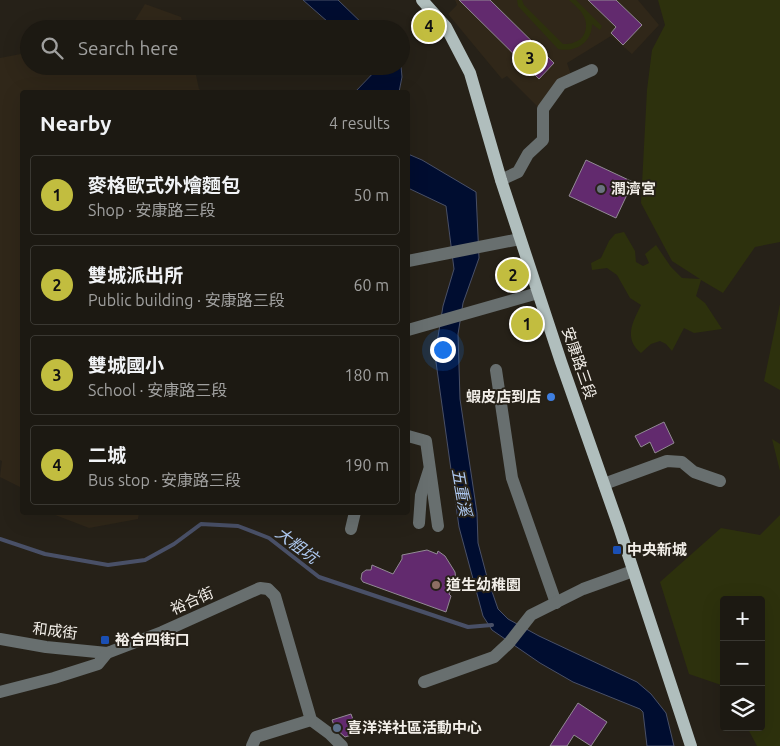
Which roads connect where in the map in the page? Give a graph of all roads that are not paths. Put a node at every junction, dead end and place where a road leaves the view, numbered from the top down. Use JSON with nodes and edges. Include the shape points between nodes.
{"nodes":[{"id":1,"x":422,"y":0,"type":"edge"},
{"id":2,"x":592,"y":70,"type":"dead end"},
{"id":3,"x":501,"y":180,"type":"junction"},
{"id":4,"x":520,"y":239,"type":"junction"},
{"id":5,"x":410,"y":262,"type":"edge"},
{"id":6,"x":538,"y":293,"type":"junction"},
{"id":7,"x":410,"y":330,"type":"edge"},
{"id":8,"x":496,"y":370,"type":"dead end"},
{"id":9,"x":410,"y":437,"type":"edge"},
{"id":10,"x":430,"y":465,"type":"junction"},
{"id":11,"x":720,"y":481,"type":"dead end"},
{"id":12,"x":604,"y":484,"type":"junction"},
{"id":13,"x":354,"y":515,"type":"edge"},
{"id":14,"x":419,"y":523,"type":"dead end"},
{"id":15,"x":438,"y":526,"type":"dead end"},
{"id":16,"x":351,"y":529,"type":"dead end"},
{"id":17,"x":633,"y":571,"type":"junction"},
{"id":18,"x":556,"y":603,"type":"junction"},
{"id":19,"x":0,"y":639,"type":"edge"},
{"id":20,"x":107,"y":653,"type":"junction"},
{"id":21,"x":424,"y":682,"type":"dead end"},
{"id":22,"x":0,"y":692,"type":"edge"},
{"id":23,"x":311,"y":720,"type":"junction"},
{"id":24,"x":252,"y":746,"type":"edge"},
{"id":25,"x":342,"y":746,"type":"edge"},
{"id":26,"x":691,"y":746,"type":"edge"}],
"edges":[{"from":1,"to":3,"type":"main road","name":"安康路三段","via":[[446,27],[470,73]]},
{"from":2,"to":3,"type":"street","via":[[561,84],[543,109],[543,140],[528,154],[518,172]]},
{"from":3,"to":4,"type":"main road","name":"安康路三段"},
{"from":4,"to":5,"type":"street"},
{"from":4,"to":6,"type":"main road","name":"安康路三段"},
{"from":6,"to":7,"type":"street"},
{"from":6,"to":12,"type":"main road","name":"安康路三段"},
{"from":8,"to":18,"type":"street","via":[[512,478]]},
{"from":9,"to":10,"type":"street","via":[[426,441]]},
{"from":10,"to":14,"type":"street","via":[[421,495]]},
{"from":10,"to":15,"type":"street"},
{"from":11,"to":12,"type":"street","via":[[694,472],[682,462],[667,461]]},
{"from":12,"to":17,"type":"main road","name":"安康路三段"},
{"from":13,"to":16,"type":"street"},
{"from":17,"to":18,"type":"street","via":[[583,589]]},
{"from":17,"to":26,"type":"main road","name":"安康路三段"},
{"from":18,"to":21,"type":"street","via":[[526,620],[494,657]]},
{"from":19,"to":20,"type":"street","name":"和成街","via":[[46,648]]},
{"from":20,"to":22,"type":"street","name":"裕合街","via":[[98,664]]},
{"from":20,"to":23,"type":"street","name":"裕合街","via":[[260,588],[268,589],[275,596]]},
{"from":23,"to":24,"type":"street","via":[[256,737]]},
{"from":23,"to":25,"type":"street"}]}
